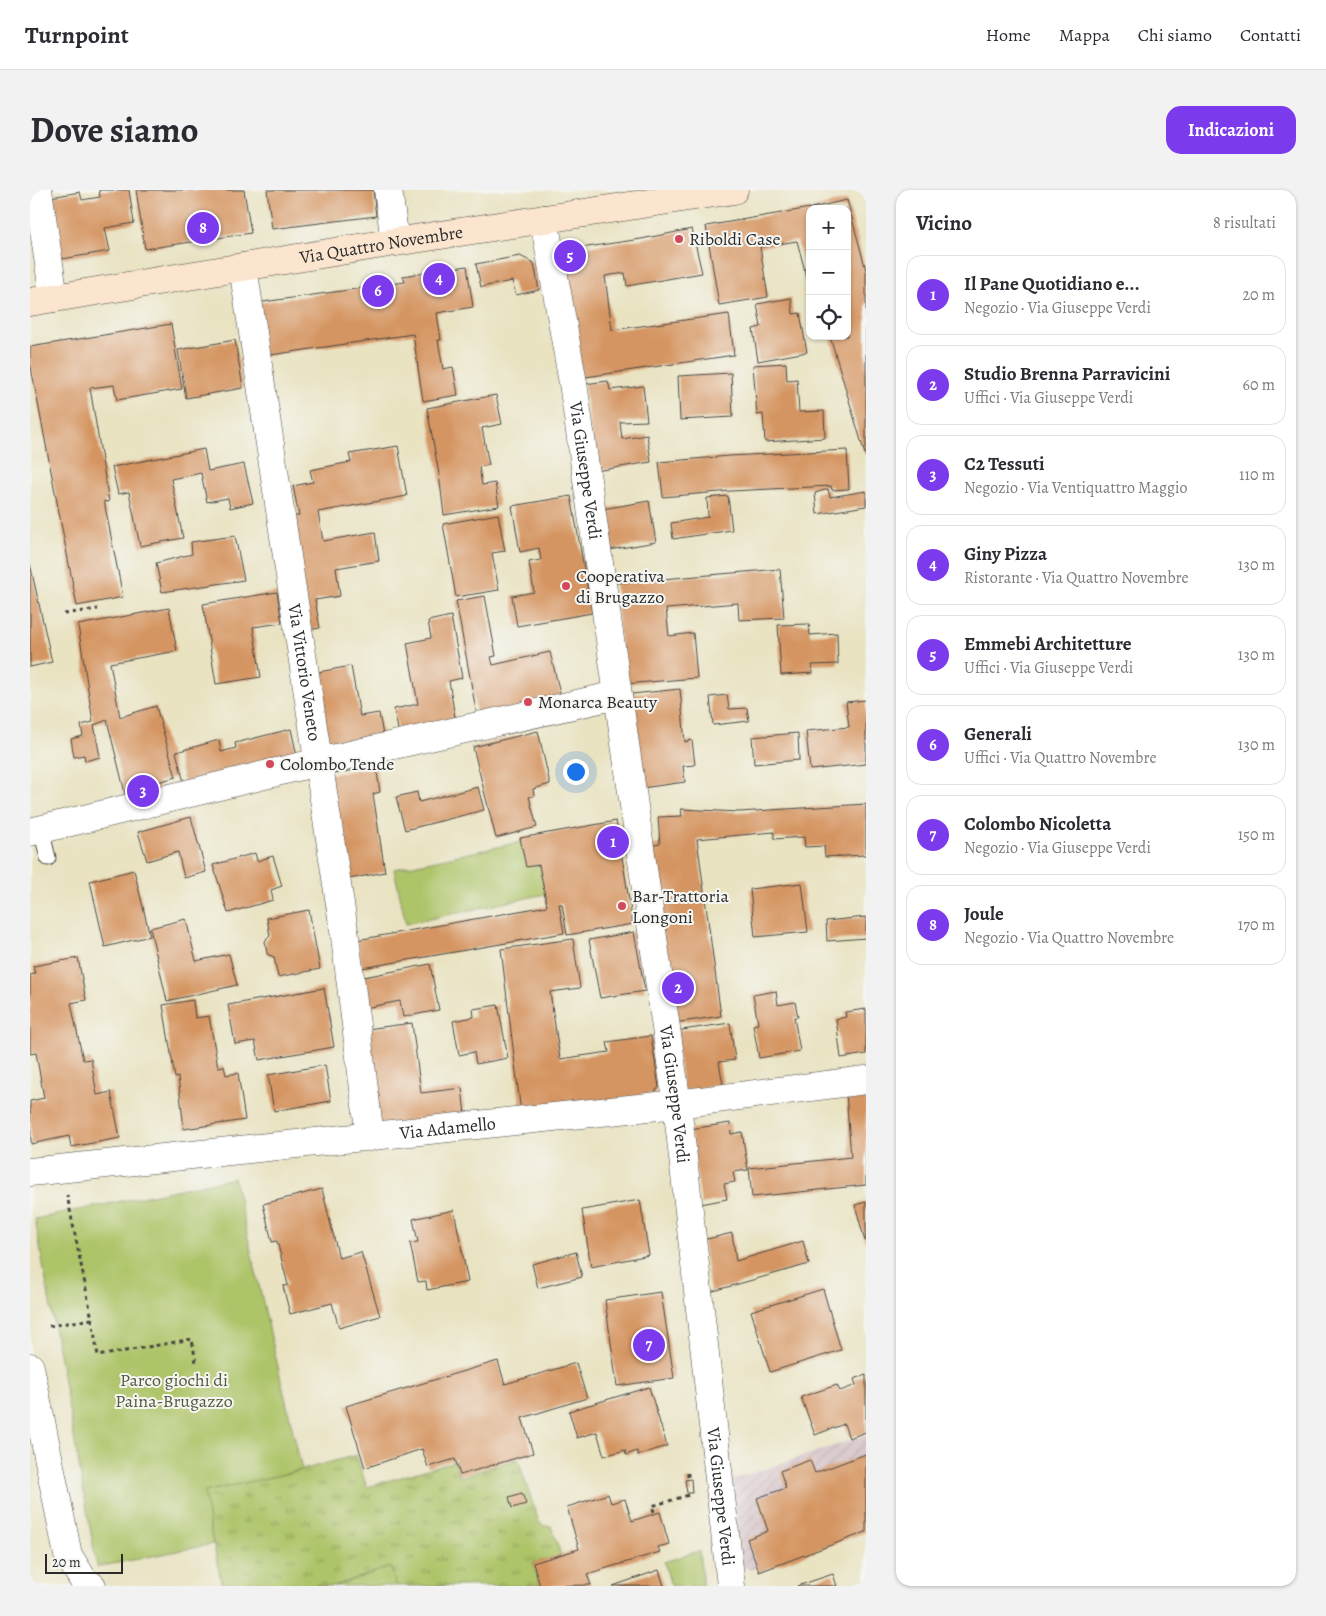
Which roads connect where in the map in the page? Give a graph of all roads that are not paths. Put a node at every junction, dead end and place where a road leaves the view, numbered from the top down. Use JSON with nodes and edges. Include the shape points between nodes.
{"nodes":[{"id":1,"x":38,"y":190,"type":"edge"},
{"id":2,"x":388,"y":190,"type":"edge"},
{"id":3,"x":734,"y":190,"type":"edge"},
{"id":4,"x":544,"y":219,"type":"junction"},
{"id":5,"x":395,"y":242,"type":"junction"},
{"id":6,"x":243,"y":267,"type":"junction"},
{"id":7,"x":42,"y":300,"type":"edge"},
{"id":8,"x":617,"y":695,"type":"junction"},
{"id":9,"x":318,"y":762,"type":"junction"},
{"id":10,"x":35,"y":830,"type":"edge"},
{"id":11,"x":48,"y":858,"type":"dead end"},
{"id":12,"x":866,"y":1080,"type":"edge"},
{"id":13,"x":677,"y":1104,"type":"junction"},
{"id":14,"x":370,"y":1137,"type":"junction"},
{"id":15,"x":30,"y":1172,"type":"edge"},
{"id":16,"x":30,"y":1367,"type":"edge"},
{"id":17,"x":92,"y":1586,"type":"edge"},
{"id":18,"x":731,"y":1586,"type":"edge"}],
"edges":[{"from":1,"to":7,"type":"street"},
{"from":2,"to":5,"type":"street"},
{"from":3,"to":4,"type":"main road","name":"Via Quattro Novembre"},
{"from":4,"to":5,"type":"main road","name":"Via Quattro Novembre"},
{"from":4,"to":8,"type":"street","name":"Via Giuseppe Verdi","via":[[572,383]]},
{"from":5,"to":6,"type":"main road","name":"Via Quattro Novembre"},
{"from":6,"to":7,"type":"main road","name":"Via Quattro Novembre"},
{"from":6,"to":9,"type":"street","name":"Via Vittorio Veneto"},
{"from":8,"to":9,"type":"street"},
{"from":8,"to":13,"type":"street","name":"Via Giuseppe Verdi"},
{"from":9,"to":10,"type":"street"},
{"from":9,"to":14,"type":"street","name":"Via Vittorio Veneto","via":[[345,937]]},
{"from":10,"to":11,"type":"lane"},
{"from":12,"to":13,"type":"street","name":"Via Adamello"},
{"from":13,"to":14,"type":"street","name":"Via Adamello"},
{"from":13,"to":18,"type":"street","name":"Via Giuseppe Verdi"},
{"from":14,"to":15,"type":"street","name":"Via Adamello"},
{"from":16,"to":17,"type":"street","via":[[68,1555],[84,1581]]}]}
